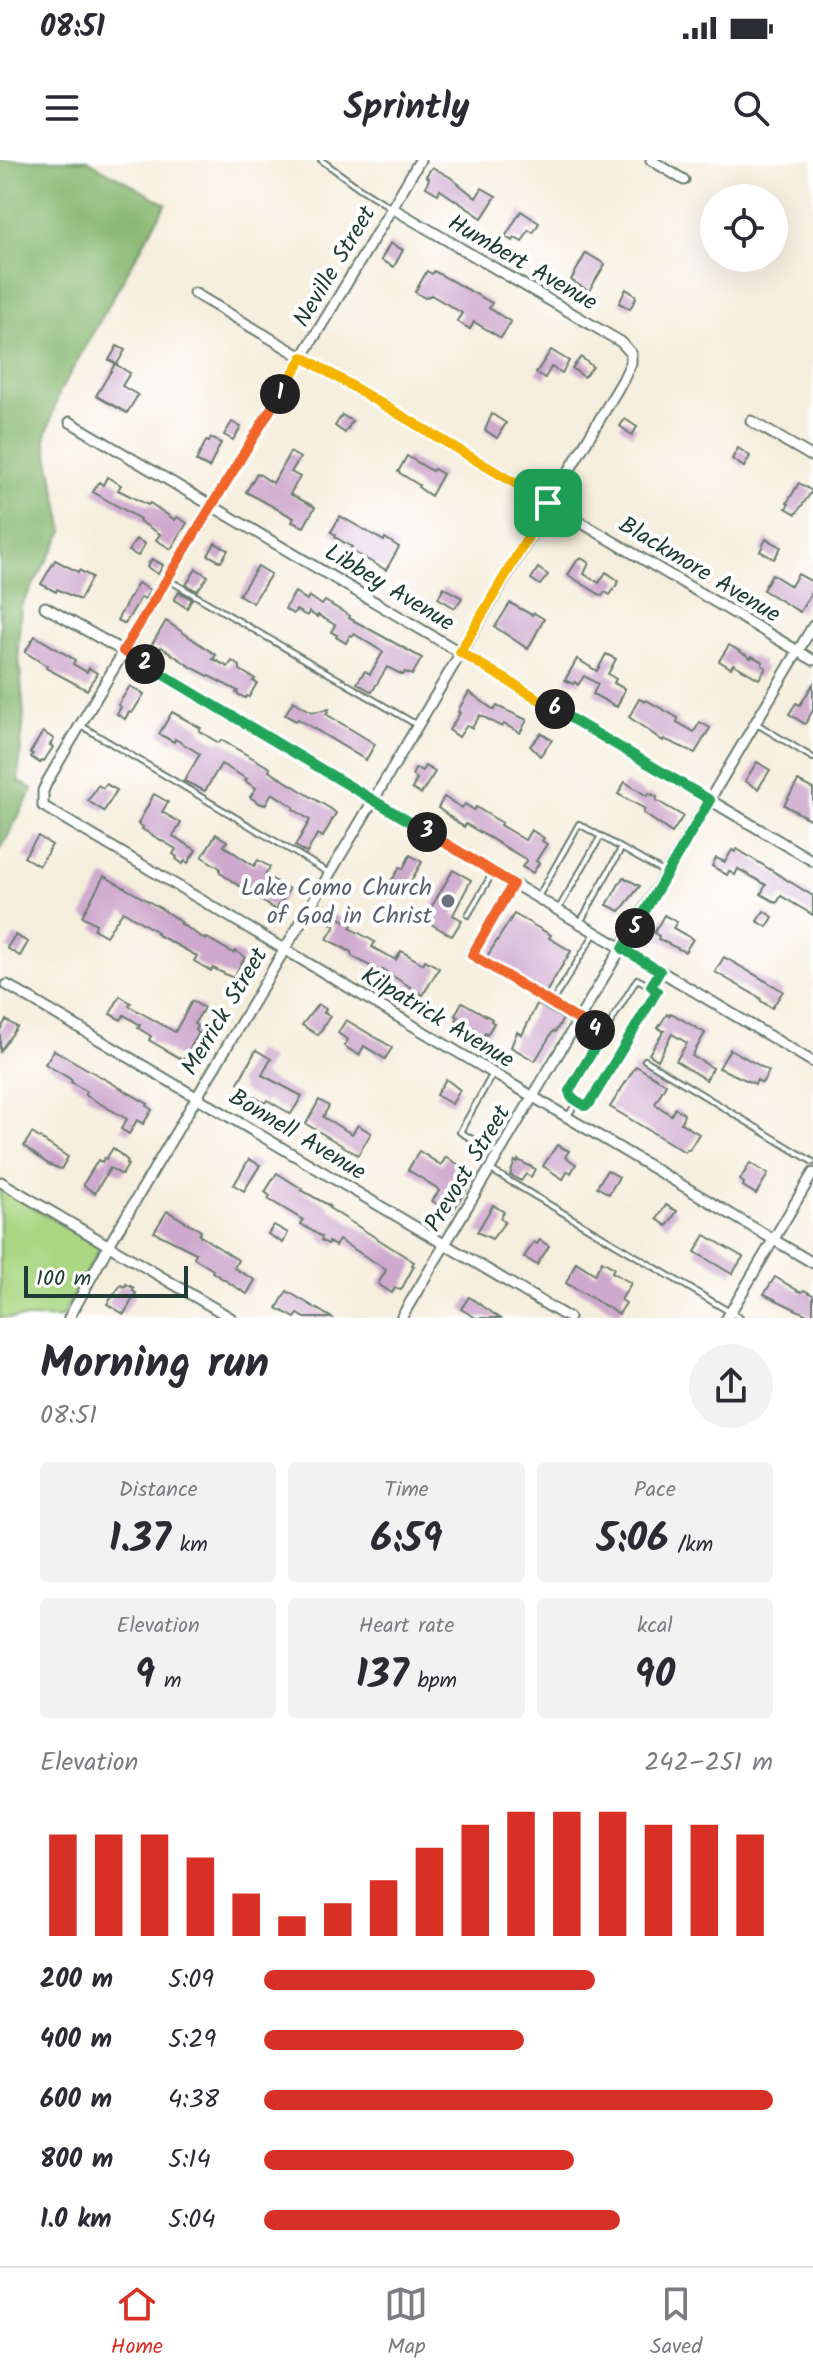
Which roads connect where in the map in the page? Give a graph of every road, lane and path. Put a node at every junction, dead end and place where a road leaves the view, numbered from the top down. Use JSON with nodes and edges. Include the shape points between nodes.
{"nodes":[{"id":1,"x":321,"y":160,"type":"edge"},
{"id":2,"x":420,"y":160,"type":"edge"},
{"id":3,"x":651,"y":160,"type":"edge"},
{"id":4,"x":684,"y":180,"type":"dead end"},
{"id":5,"x":392,"y":208,"type":"junction"},
{"id":6,"x":194,"y":293,"type":"dead end"},
{"id":7,"x":631,"y":353,"type":"joint"},
{"id":8,"x":303,"y":357,"type":"junction"},
{"id":9,"x":751,"y":421,"type":"dead end"},
{"id":10,"x":70,"y":422,"type":"dead end"},
{"id":11,"x":813,"y":457,"type":"edge"},
{"id":12,"x":548,"y":503,"type":"junction"},
{"id":13,"x":211,"y":505,"type":"junction"},
{"id":14,"x":166,"y":579,"type":"junction"},
{"id":15,"x":45,"y":607,"type":"dead end"},
{"id":16,"x":813,"y":626,"type":"edge"},
{"id":17,"x":123,"y":651,"type":"junction"},
{"id":18,"x":798,"y":651,"type":"junction"},
{"id":19,"x":460,"y":652,"type":"junction"},
{"id":20,"x":813,"y":660,"type":"edge"},
{"id":21,"x":756,"y":724,"type":"junction"},
{"id":22,"x":80,"y":725,"type":"junction"},
{"id":23,"x":417,"y":725,"type":"junction"},
{"id":24,"x":813,"y":758,"type":"edge"},
{"id":25,"x":373,"y":800,"type":"junction"},
{"id":26,"x":710,"y":800,"type":"junction"},
{"id":27,"x":43,"y":806,"type":"joint"},
{"id":28,"x":601,"y":836,"type":"junction"},
{"id":29,"x":622,"y":848,"type":"junction"},
{"id":30,"x":813,"y":861,"type":"edge"},
{"id":31,"x":493,"y":872,"type":"junction"},
{"id":32,"x":329,"y":873,"type":"junction"},
{"id":33,"x":667,"y":874,"type":"junction"},
{"id":34,"x":513,"y":884,"type":"junction"},
{"id":35,"x":537,"y":898,"type":"junction"},
{"id":36,"x":558,"y":910,"type":"junction"},
{"id":37,"x":468,"y":915,"type":"dead end"},
{"id":38,"x":580,"y":923,"type":"junction"},
{"id":39,"x":595,"y":933,"type":"junction"},
{"id":40,"x":284,"y":949,"type":"junction"},
{"id":41,"x":623,"y":949,"type":"junction"},
{"id":42,"x":660,"y":971,"type":"junction"},
{"id":43,"x":7,"y":985,"type":"dead end"},
{"id":44,"x":651,"y":986,"type":"junction"},
{"id":45,"x":551,"y":1004,"type":"junction"},
{"id":46,"x":579,"y":1020,"type":"junction"},
{"id":47,"x":603,"y":1034,"type":"junction"},
{"id":48,"x":645,"y":1060,"type":"dead end"},
{"id":49,"x":813,"y":1062,"type":"edge"},
{"id":50,"x":494,"y":1073,"type":"junction"},
{"id":51,"x":532,"y":1096,"type":"junction"},
{"id":52,"x":196,"y":1097,"type":"junction"},
{"id":53,"x":577,"y":1101,"type":"junction"},
{"id":54,"x":568,"y":1117,"type":"junction"},
{"id":55,"x":498,"y":1154,"type":"junction"},
{"id":56,"x":813,"y":1162,"type":"edge"},
{"id":57,"x":489,"y":1169,"type":"junction"},
{"id":58,"x":813,"y":1173,"type":"edge"},
{"id":59,"x":1,"y":1182,"type":"edge"},
{"id":60,"x":774,"y":1239,"type":"junction"},
{"id":61,"x":109,"y":1245,"type":"junction"},
{"id":62,"x":445,"y":1245,"type":"junction"},
{"id":63,"x":813,"y":1263,"type":"edge"},
{"id":64,"x":733,"y":1316,"type":"edge"},
{"id":65,"x":69,"y":1318,"type":"edge"},
{"id":66,"x":231,"y":1318,"type":"edge"},
{"id":67,"x":401,"y":1318,"type":"edge"},
{"id":68,"x":569,"y":1318,"type":"edge"}],
"edges":[{"from":1,"to":5,"type":"lane"},
{"from":2,"to":5,"type":"street","name":"Neville Street"},
{"from":3,"to":4,"type":"street"},
{"from":5,"to":7,"type":"street","name":"Humbert Avenue","via":[[621,342]]},
{"from":5,"to":8,"type":"street","name":"Neville Street"},
{"from":6,"to":8,"type":"street","name":"Blackmore Avenue"},
{"from":7,"to":12,"type":"street","name":"Merrick Street","via":[[623,380]]},
{"from":8,"to":12,"type":"street","name":"Blackmore Avenue"},
{"from":8,"to":13,"type":"street","name":"Neville Street"},
{"from":9,"to":11,"type":"street"},
{"from":10,"to":13,"type":"street","name":"Libbey Avenue"},
{"from":12,"to":18,"type":"street","name":"Blackmore Avenue"},
{"from":12,"to":19,"type":"street","name":"Merrick Street"},
{"from":13,"to":14,"type":"street","name":"Neville Street"},
{"from":13,"to":19,"type":"street","name":"Libbey Avenue"},
{"from":14,"to":17,"type":"street","name":"Neville Street"},
{"from":14,"to":23,"type":"lane"},
{"from":15,"to":17,"type":"street"},
{"from":16,"to":18,"type":"street","name":"Prevost Street"},
{"from":17,"to":22,"type":"street","name":"Neville Street"},
{"from":17,"to":25,"type":"street"},
{"from":18,"to":20,"type":"street","name":"Blackmore Avenue"},
{"from":18,"to":21,"type":"street","name":"Prevost Street"},
{"from":19,"to":23,"type":"street","name":"Merrick Street"},
{"from":19,"to":26,"type":"street","name":"Libbey Avenue"},
{"from":21,"to":24,"type":"lane"},
{"from":21,"to":26,"type":"street","name":"Prevost Street"},
{"from":22,"to":27,"type":"street","name":"Neville Street","via":[[47,782]]},
{"from":22,"to":32,"type":"lane"},
{"from":23,"to":25,"type":"street","name":"Merrick Street"},
{"from":25,"to":31,"type":"street"},
{"from":25,"to":32,"type":"street","name":"Merrick Street"},
{"from":26,"to":30,"type":"street","name":"Libbey Avenue"},
{"from":26,"to":33,"type":"street","name":"Prevost Street"},
{"from":27,"to":40,"type":"street","name":"Kilpatrick Avenue"},
{"from":28,"to":29,"type":"lane"},
{"from":28,"to":35,"type":"lane","via":[[579,824]]},
{"from":28,"to":36,"type":"lane"},
{"from":29,"to":33,"type":"lane"},
{"from":29,"to":38,"type":"lane"},
{"from":31,"to":34,"type":"street"},
{"from":31,"to":37,"type":"lane"},
{"from":32,"to":40,"type":"street","name":"Merrick Street"},
{"from":33,"to":41,"type":"street","name":"Prevost Street"},
{"from":34,"to":35,"type":"street"},
{"from":34,"to":45,"type":"lane","via":[[472,955]]},
{"from":35,"to":36,"type":"street"},
{"from":36,"to":38,"type":"street"},
{"from":38,"to":39,"type":"street"},
{"from":39,"to":41,"type":"street"},
{"from":39,"to":45,"type":"lane"},
{"from":40,"to":50,"type":"street","name":"Kilpatrick Avenue"},
{"from":40,"to":52,"type":"street","name":"Merrick Street"},
{"from":41,"to":42,"type":"street"},
{"from":41,"to":46,"type":"street","name":"Prevost Street"},
{"from":42,"to":44,"type":"lane"},
{"from":42,"to":49,"type":"street"},
{"from":43,"to":52,"type":"street","name":"Bonnell Avenue"},
{"from":44,"to":47,"type":"lane","via":[[637,979]]},
{"from":44,"to":53,"type":"lane","via":[[655,995],[590,1103]]},
{"from":45,"to":46,"type":"lane"},
{"from":46,"to":47,"type":"lane"},
{"from":46,"to":51,"type":"street","name":"Prevost Street"},
{"from":47,"to":53,"type":"lane","via":[[569,1091]]},
{"from":48,"to":56,"type":"lane"},
{"from":50,"to":51,"type":"street","name":"Kilpatrick Avenue"},
{"from":50,"to":55,"type":"lane","via":[[460,1132]]},
{"from":51,"to":54,"type":"street","name":"Kilpatrick Avenue"},
{"from":51,"to":55,"type":"street","name":"Prevost Street"},
{"from":52,"to":61,"type":"street","name":"Merrick Street"},
{"from":52,"to":62,"type":"street","name":"Bonnell Avenue"},
{"from":53,"to":54,"type":"lane"},
{"from":54,"to":60,"type":"street","name":"Kilpatrick Avenue"},
{"from":55,"to":57,"type":"street","name":"Prevost Street"},
{"from":57,"to":62,"type":"street","name":"Prevost Street"},
{"from":57,"to":64,"type":"lane"},
{"from":58,"to":60,"type":"street"},
{"from":59,"to":61,"type":"street"},
{"from":60,"to":63,"type":"street","name":"Kilpatrick Avenue"},
{"from":60,"to":64,"type":"street"},
{"from":61,"to":65,"type":"street","name":"Merrick Street"},
{"from":61,"to":66,"type":"street"},
{"from":62,"to":67,"type":"street","name":"Prevost Street"},
{"from":62,"to":68,"type":"street","name":"Bonnell Avenue"}]}
